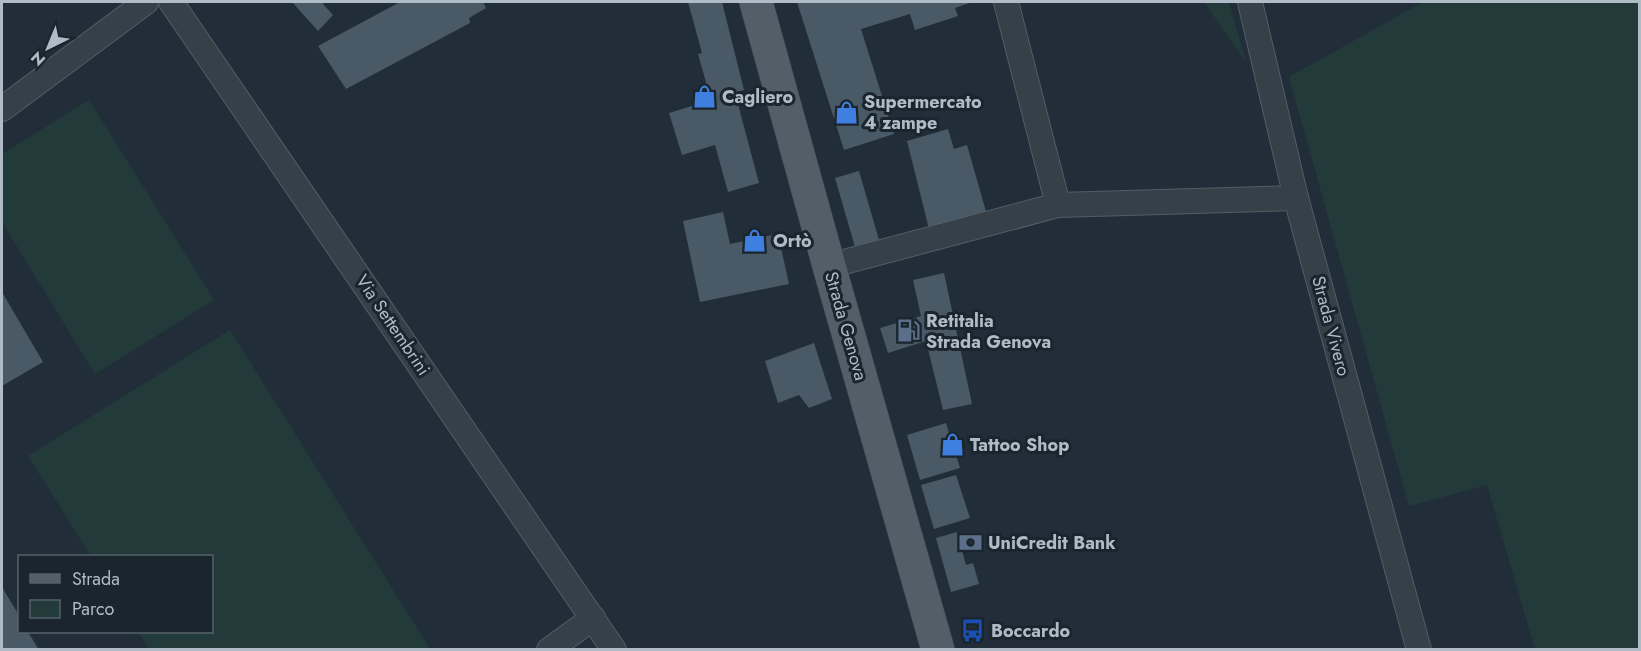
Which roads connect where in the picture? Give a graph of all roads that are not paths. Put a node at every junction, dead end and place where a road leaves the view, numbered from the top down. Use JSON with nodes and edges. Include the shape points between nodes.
{"nodes":[{"id":1,"x":146,"y":2,"type":"edge"},
{"id":2,"x":171,"y":2,"type":"edge"},
{"id":3,"x":756,"y":2,"type":"edge"},
{"id":4,"x":1006,"y":2,"type":"edge"},
{"id":5,"x":1250,"y":2,"type":"edge"},
{"id":6,"x":2,"y":109,"type":"edge"},
{"id":7,"x":1296,"y":198,"type":"junction"},
{"id":8,"x":1058,"y":206,"type":"junction"},
{"id":9,"x":829,"y":266,"type":"junction"},
{"id":10,"x":593,"y":618,"type":"junction"},
{"id":11,"x":549,"y":650,"type":"edge"},
{"id":12,"x":614,"y":650,"type":"edge"},
{"id":13,"x":938,"y":650,"type":"edge"},
{"id":14,"x":1419,"y":650,"type":"edge"}],
"edges":[{"from":1,"to":6,"type":"street"},
{"from":2,"to":10,"type":"street","name":"Via Settembrini"},
{"from":3,"to":9,"type":"main road","name":"Strada Genova"},
{"from":4,"to":8,"type":"street"},
{"from":5,"to":7,"type":"street","name":"Strada Vivero"},
{"from":7,"to":8,"type":"street"},
{"from":7,"to":14,"type":"street","name":"Strada Vivero"},
{"from":8,"to":9,"type":"street"},
{"from":9,"to":13,"type":"main road","name":"Strada Genova"},
{"from":10,"to":11,"type":"street"},
{"from":10,"to":12,"type":"street","name":"Via Settembrini"}]}
